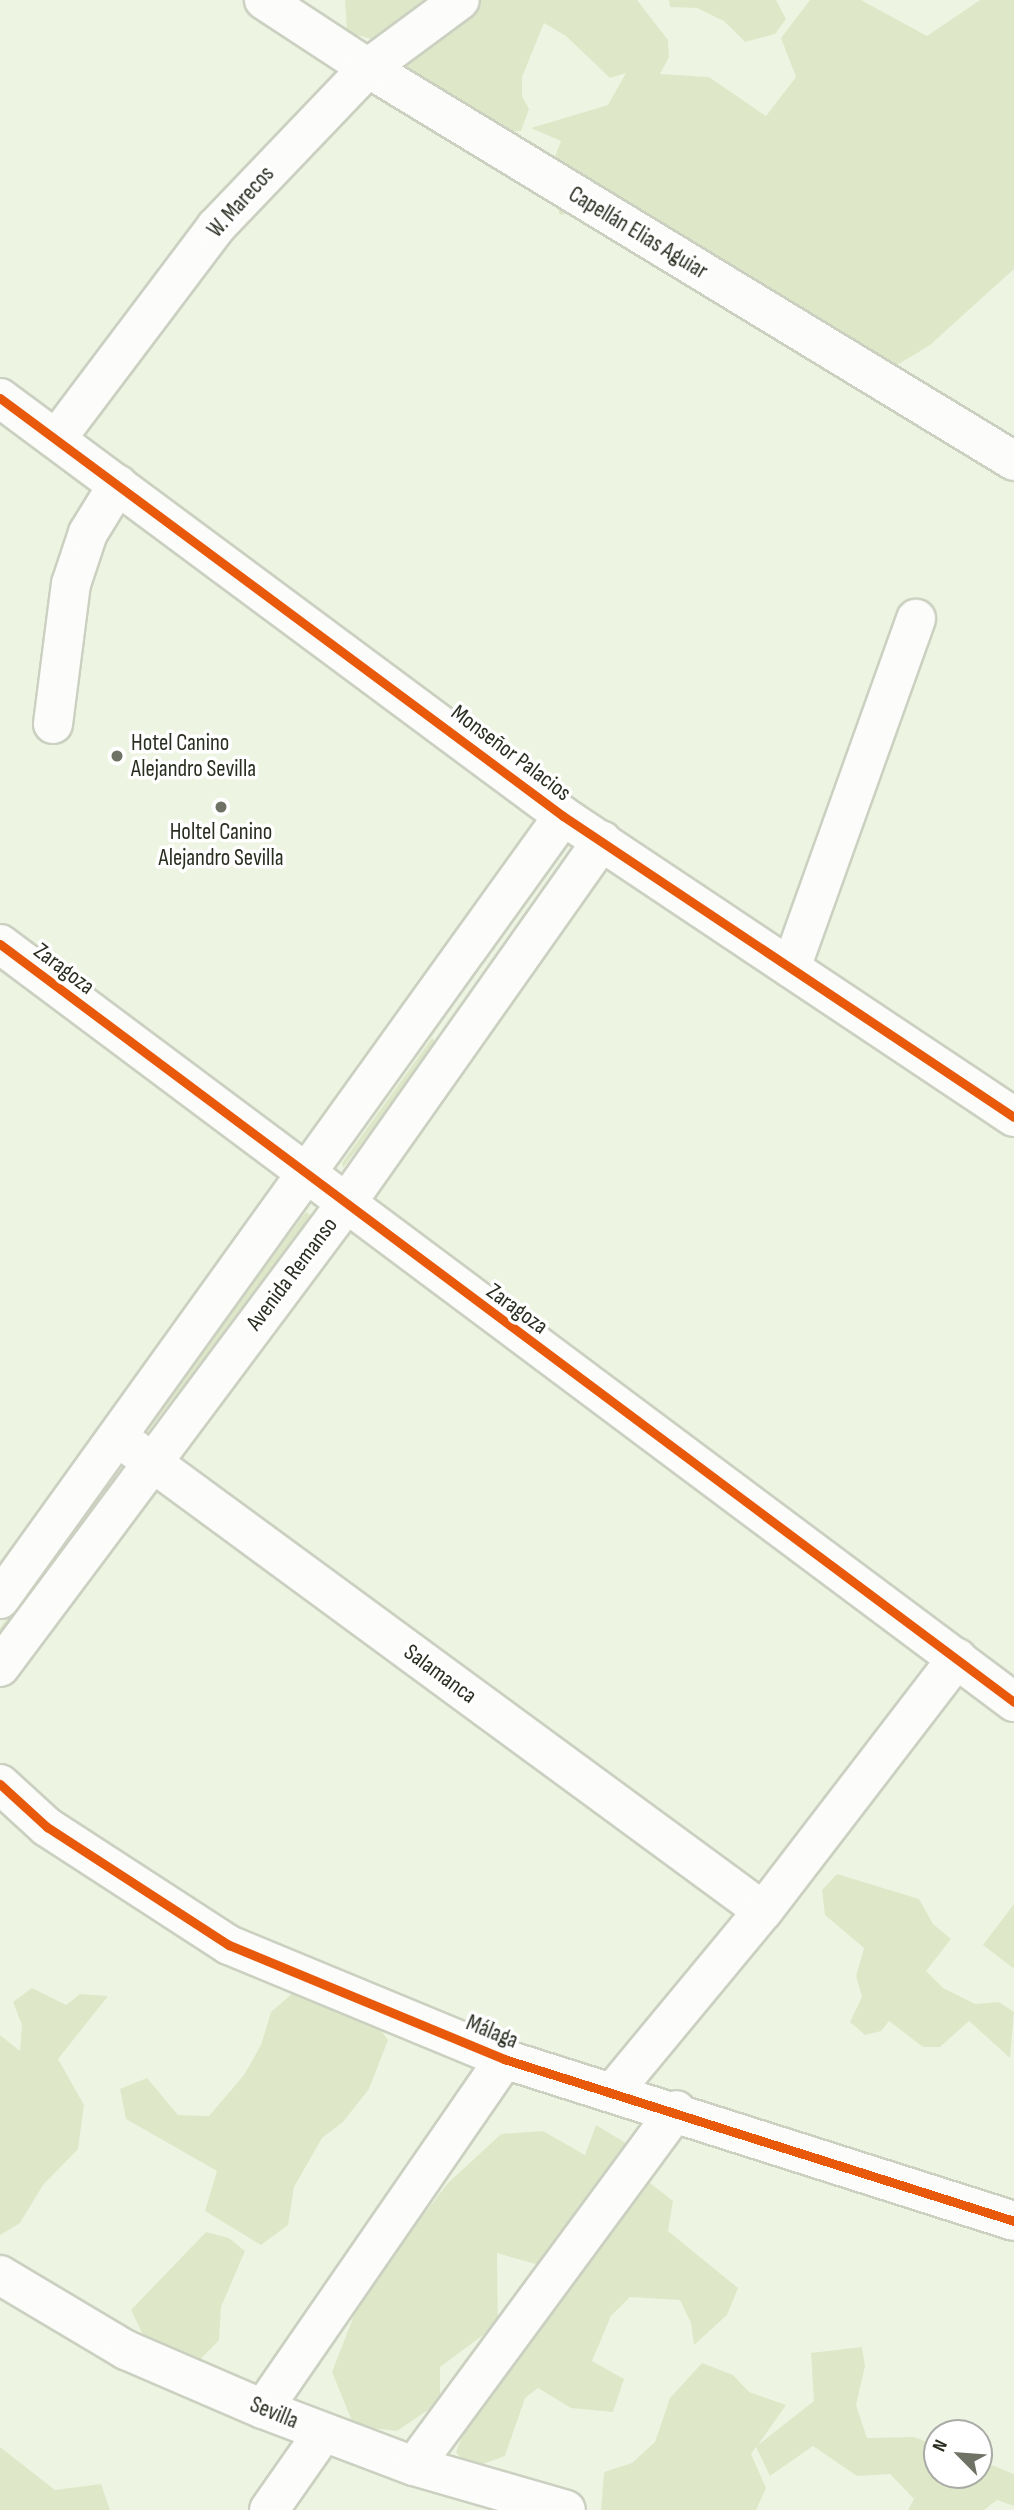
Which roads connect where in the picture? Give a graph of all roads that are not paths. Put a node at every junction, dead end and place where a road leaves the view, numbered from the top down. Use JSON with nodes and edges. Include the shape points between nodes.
{"nodes":[{"id":1,"x":264,"y":0,"type":"edge"},
{"id":2,"x":460,"y":0,"type":"edge"},
{"id":3,"x":368,"y":68,"type":"junction"},
{"id":4,"x":0,"y":398,"type":"edge"},
{"id":5,"x":57,"y":438,"type":"junction"},
{"id":6,"x":1014,"y":461,"type":"edge"},
{"id":7,"x":118,"y":484,"type":"junction"},
{"id":8,"x":916,"y":619,"type":"dead end"},
{"id":9,"x":53,"y":724,"type":"dead end"},
{"id":10,"x":563,"y":816,"type":"junction"},
{"id":11,"x":602,"y":841,"type":"junction"},
{"id":12,"x":0,"y":944,"type":"edge"},
{"id":13,"x":790,"y":968,"type":"junction"},
{"id":14,"x":1014,"y":1117,"type":"edge"},
{"id":15,"x":307,"y":1176,"type":"junction"},
{"id":16,"x":345,"y":1205,"type":"junction"},
{"id":17,"x":118,"y":1437,"type":"junction"},
{"id":18,"x":150,"y":1461,"type":"junction"},
{"id":19,"x":0,"y":1599,"type":"edge"},
{"id":20,"x":957,"y":1658,"type":"junction"},
{"id":21,"x":0,"y":1667,"type":"edge"},
{"id":22,"x":1014,"y":1702,"type":"edge"},
{"id":23,"x":0,"y":1784,"type":"edge"},
{"id":24,"x":763,"y":1911,"type":"junction"},
{"id":25,"x":504,"y":2059,"type":"junction"},
{"id":26,"x":613,"y":2092,"type":"junction"},
{"id":27,"x":676,"y":2110,"type":"junction"},
{"id":28,"x":1014,"y":2221,"type":"edge"},
{"id":29,"x":0,"y":2275,"type":"edge"},
{"id":30,"x":263,"y":2409,"type":"junction"},
{"id":31,"x":323,"y":2433,"type":"junction"},
{"id":32,"x":414,"y":2466,"type":"junction"},
{"id":33,"x":268,"y":2510,"type":"edge"},
{"id":34,"x":566,"y":2510,"type":"edge"}],
"edges":[{"from":1,"to":3,"type":"street","name":"Capellán Elias Aguiar"},
{"from":2,"to":3,"type":"street","name":"W. Marecos"},
{"from":3,"to":5,"type":"street","name":"W. Marecos","via":[[216,227]]},
{"from":3,"to":6,"type":"street","name":"Capellán Elias Aguiar"},
{"from":4,"to":5,"type":"street","name":"Monseñor Palacios"},
{"from":5,"to":7,"type":"street","name":"Monseñor Palacios"},
{"from":7,"to":9,"type":"street","via":[[88,533],[71,584]]},
{"from":7,"to":10,"type":"street","name":"Monseñor Palacios"},
{"from":8,"to":13,"type":"street"},
{"from":10,"to":11,"type":"street","name":"Monseñor Palacios"},
{"from":10,"to":15,"type":"street","name":"Avenida Remanso"},
{"from":11,"to":13,"type":"street","name":"Monseñor Palacios"},
{"from":11,"to":16,"type":"street","name":"Avenida Remanso"},
{"from":12,"to":15,"type":"street","name":"Zaragoza"},
{"from":13,"to":14,"type":"street","name":"Monseñor Palacios"},
{"from":15,"to":16,"type":"street","name":"Zaragoza"},
{"from":15,"to":17,"type":"street","name":"Avenida Remanso"},
{"from":16,"to":18,"type":"street","name":"Avenida Remanso"},
{"from":16,"to":20,"type":"street","name":"Zaragoza"},
{"from":17,"to":18,"type":"street","name":"Salamanca"},
{"from":17,"to":19,"type":"street","name":"Avenida Remanso"},
{"from":18,"to":21,"type":"street","name":"Avenida Remanso"},
{"from":18,"to":24,"type":"street","name":"Salamanca"},
{"from":20,"to":22,"type":"street","name":"Zaragoza"},
{"from":20,"to":24,"type":"street"},
{"from":23,"to":25,"type":"street","name":"Málaga","via":[[47,1827],[229,1945]]},
{"from":24,"to":26,"type":"street"},
{"from":25,"to":26,"type":"street","name":"Málaga"},
{"from":25,"to":30,"type":"street"},
{"from":26,"to":27,"type":"street","name":"Málaga"},
{"from":27,"to":28,"type":"street","name":"Málaga"},
{"from":27,"to":32,"type":"street"},
{"from":29,"to":30,"type":"street","name":"Sevilla","via":[[126,2350]]},
{"from":30,"to":31,"type":"street","name":"Sevilla"},
{"from":31,"to":32,"type":"street","name":"Sevilla"},
{"from":31,"to":33,"type":"street"},
{"from":32,"to":34,"type":"street","name":"Sevilla"}]}
